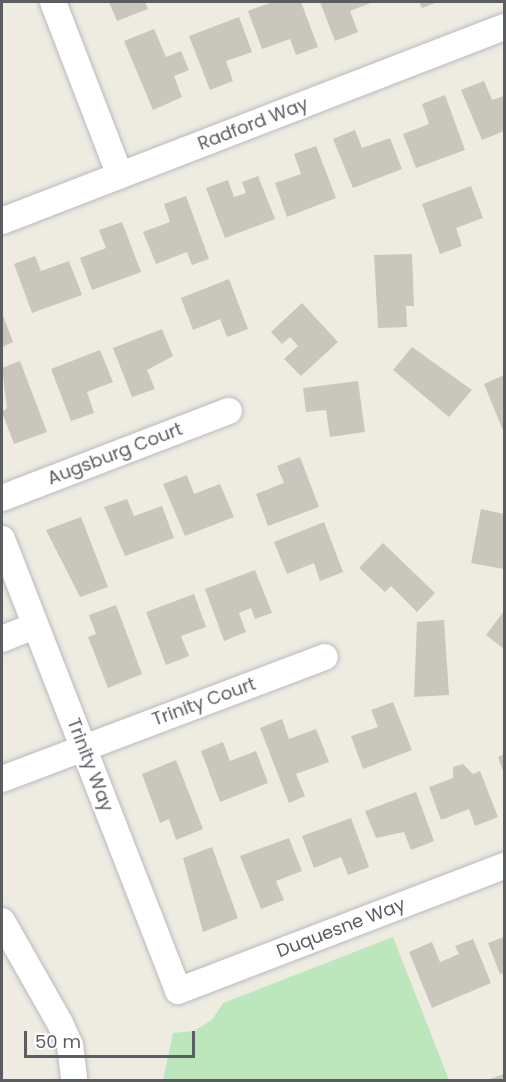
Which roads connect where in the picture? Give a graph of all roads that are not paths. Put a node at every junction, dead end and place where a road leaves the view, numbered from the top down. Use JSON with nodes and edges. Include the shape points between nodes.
{"nodes":[{"id":1,"x":53,"y":2,"type":"edge"},
{"id":2,"x":504,"y":27,"type":"edge"},
{"id":3,"x":120,"y":176,"type":"junction"},
{"id":4,"x":3,"y":216,"type":"edge"},
{"id":5,"x":229,"y":411,"type":"dead end"},
{"id":6,"x":2,"y":498,"type":"edge"},
{"id":7,"x":2,"y":539,"type":"edge"},
{"id":8,"x":35,"y":626,"type":"junction"},
{"id":9,"x":2,"y":639,"type":"edge"},
{"id":10,"x":325,"y":657,"type":"dead end"},
{"id":11,"x":83,"y":747,"type":"junction"},
{"id":12,"x":2,"y":779,"type":"edge"},
{"id":13,"x":504,"y":866,"type":"edge"},
{"id":14,"x":2,"y":921,"type":"edge"},
{"id":15,"x":178,"y":991,"type":"joint"},
{"id":16,"x":74,"y":1080,"type":"edge"}],
"edges":[{"from":1,"to":3,"type":"street"},
{"from":2,"to":3,"type":"street","name":"Radford Way"},
{"from":3,"to":4,"type":"street","name":"Radford Way"},
{"from":5,"to":6,"type":"street","name":"Augsburg Court"},
{"from":7,"to":8,"type":"street","name":"Trinity Way"},
{"from":8,"to":9,"type":"street"},
{"from":8,"to":11,"type":"street","name":"Trinity Way"},
{"from":10,"to":11,"type":"street","name":"Trinity Court"},
{"from":11,"to":12,"type":"street","name":"Trinity Court"},
{"from":11,"to":15,"type":"street","name":"Trinity Way"},
{"from":13,"to":15,"type":"street","name":"Duquesne Way"},
{"from":14,"to":16,"type":"street","via":[[70,1045]]}]}
